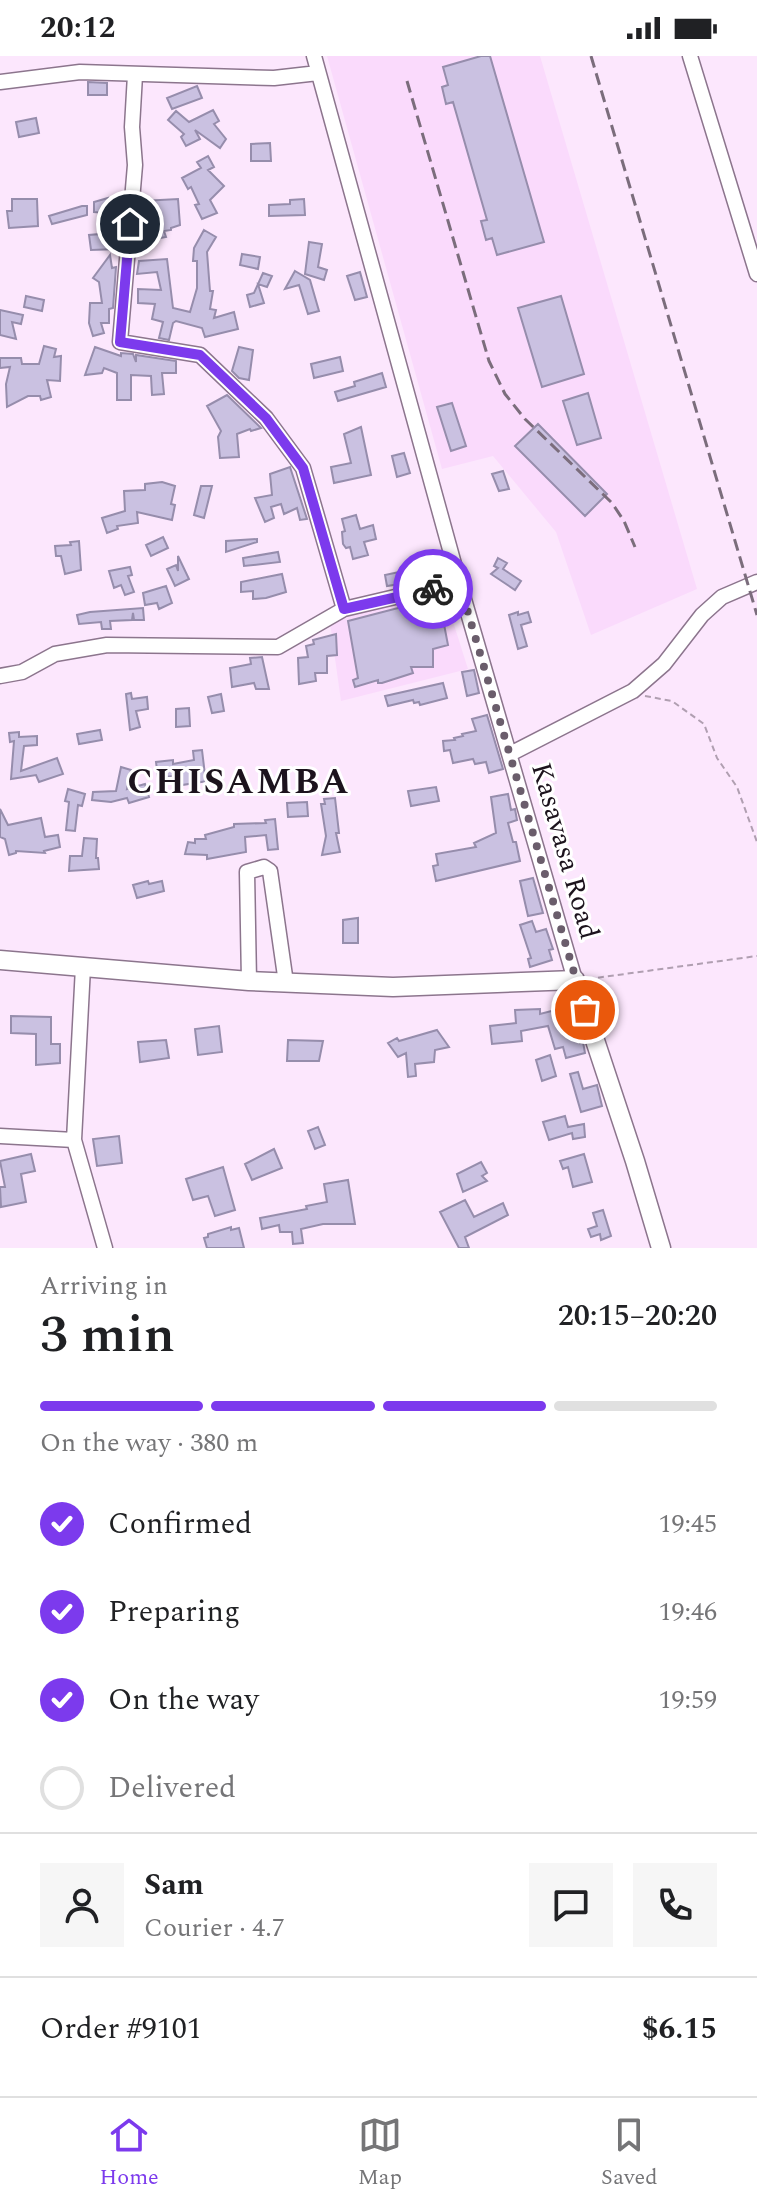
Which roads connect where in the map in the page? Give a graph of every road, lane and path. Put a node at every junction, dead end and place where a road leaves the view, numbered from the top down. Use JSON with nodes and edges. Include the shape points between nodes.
{"nodes":[{"id":1,"x":314,"y":56,"type":"edge"},
{"id":2,"x":690,"y":56,"type":"edge"},
{"id":3,"x":318,"y":73,"type":"junction"},
{"id":4,"x":135,"y":75,"type":"junction"},
{"id":5,"x":0,"y":82,"type":"edge"},
{"id":6,"x":757,"y":274,"type":"edge"},
{"id":7,"x":459,"y":582,"type":"junction"},
{"id":8,"x":757,"y":582,"type":"edge"},
{"id":9,"x":344,"y":609,"type":"junction"},
{"id":10,"x":0,"y":676,"type":"edge"},
{"id":11,"x":633,"y":691,"type":"junction"},
{"id":12,"x":510,"y":754,"type":"junction"},
{"id":13,"x":757,"y":842,"type":"edge"},
{"id":14,"x":757,"y":956,"type":"edge"},
{"id":15,"x":0,"y":960,"type":"edge"},
{"id":16,"x":83,"y":967,"type":"junction"},
{"id":17,"x":575,"y":980,"type":"junction"},
{"id":18,"x":249,"y":981,"type":"junction"},
{"id":19,"x":286,"y":983,"type":"junction"},
{"id":20,"x":0,"y":1136,"type":"edge"},
{"id":21,"x":74,"y":1140,"type":"junction"},
{"id":22,"x":105,"y":1248,"type":"edge"},
{"id":23,"x":661,"y":1248,"type":"edge"}],
"edges":[{"from":1,"to":3,"type":"street"},
{"from":2,"to":6,"type":"street"},
{"from":3,"to":4,"type":"street","via":[[274,78]]},
{"from":3,"to":7,"type":"street"},
{"from":4,"to":5,"type":"street","via":[[80,72]]},
{"from":4,"to":9,"type":"street","via":[[135,165],[120,342],[200,355],[266,418],[303,468]]},
{"from":7,"to":9,"type":"street"},
{"from":7,"to":12,"type":"street"},
{"from":8,"to":11,"type":"street","name":"Kasavasa Road","via":[[722,597]]},
{"from":9,"to":10,"type":"street","via":[[278,647],[107,645],[55,654],[22,672]]},
{"from":11,"to":12,"type":"street","name":"Kasavasa Road"},
{"from":11,"to":13,"type":"path","via":[[672,701],[704,724],[717,758],[737,787]]},
{"from":12,"to":17,"type":"street","name":"Kasavasa Road"},
{"from":14,"to":17,"type":"path"},
{"from":15,"to":16,"type":"main road"},
{"from":16,"to":18,"type":"main road"},
{"from":16,"to":21,"type":"street"},
{"from":17,"to":19,"type":"main road","via":[[393,987]]},
{"from":17,"to":23,"type":"main road"},
{"from":18,"to":19,"type":"main road"},
{"from":18,"to":19,"type":"street","via":[[247,872],[264,867],[270,871]]},
{"from":20,"to":21,"type":"street"},
{"from":21,"to":22,"type":"street"}]}
